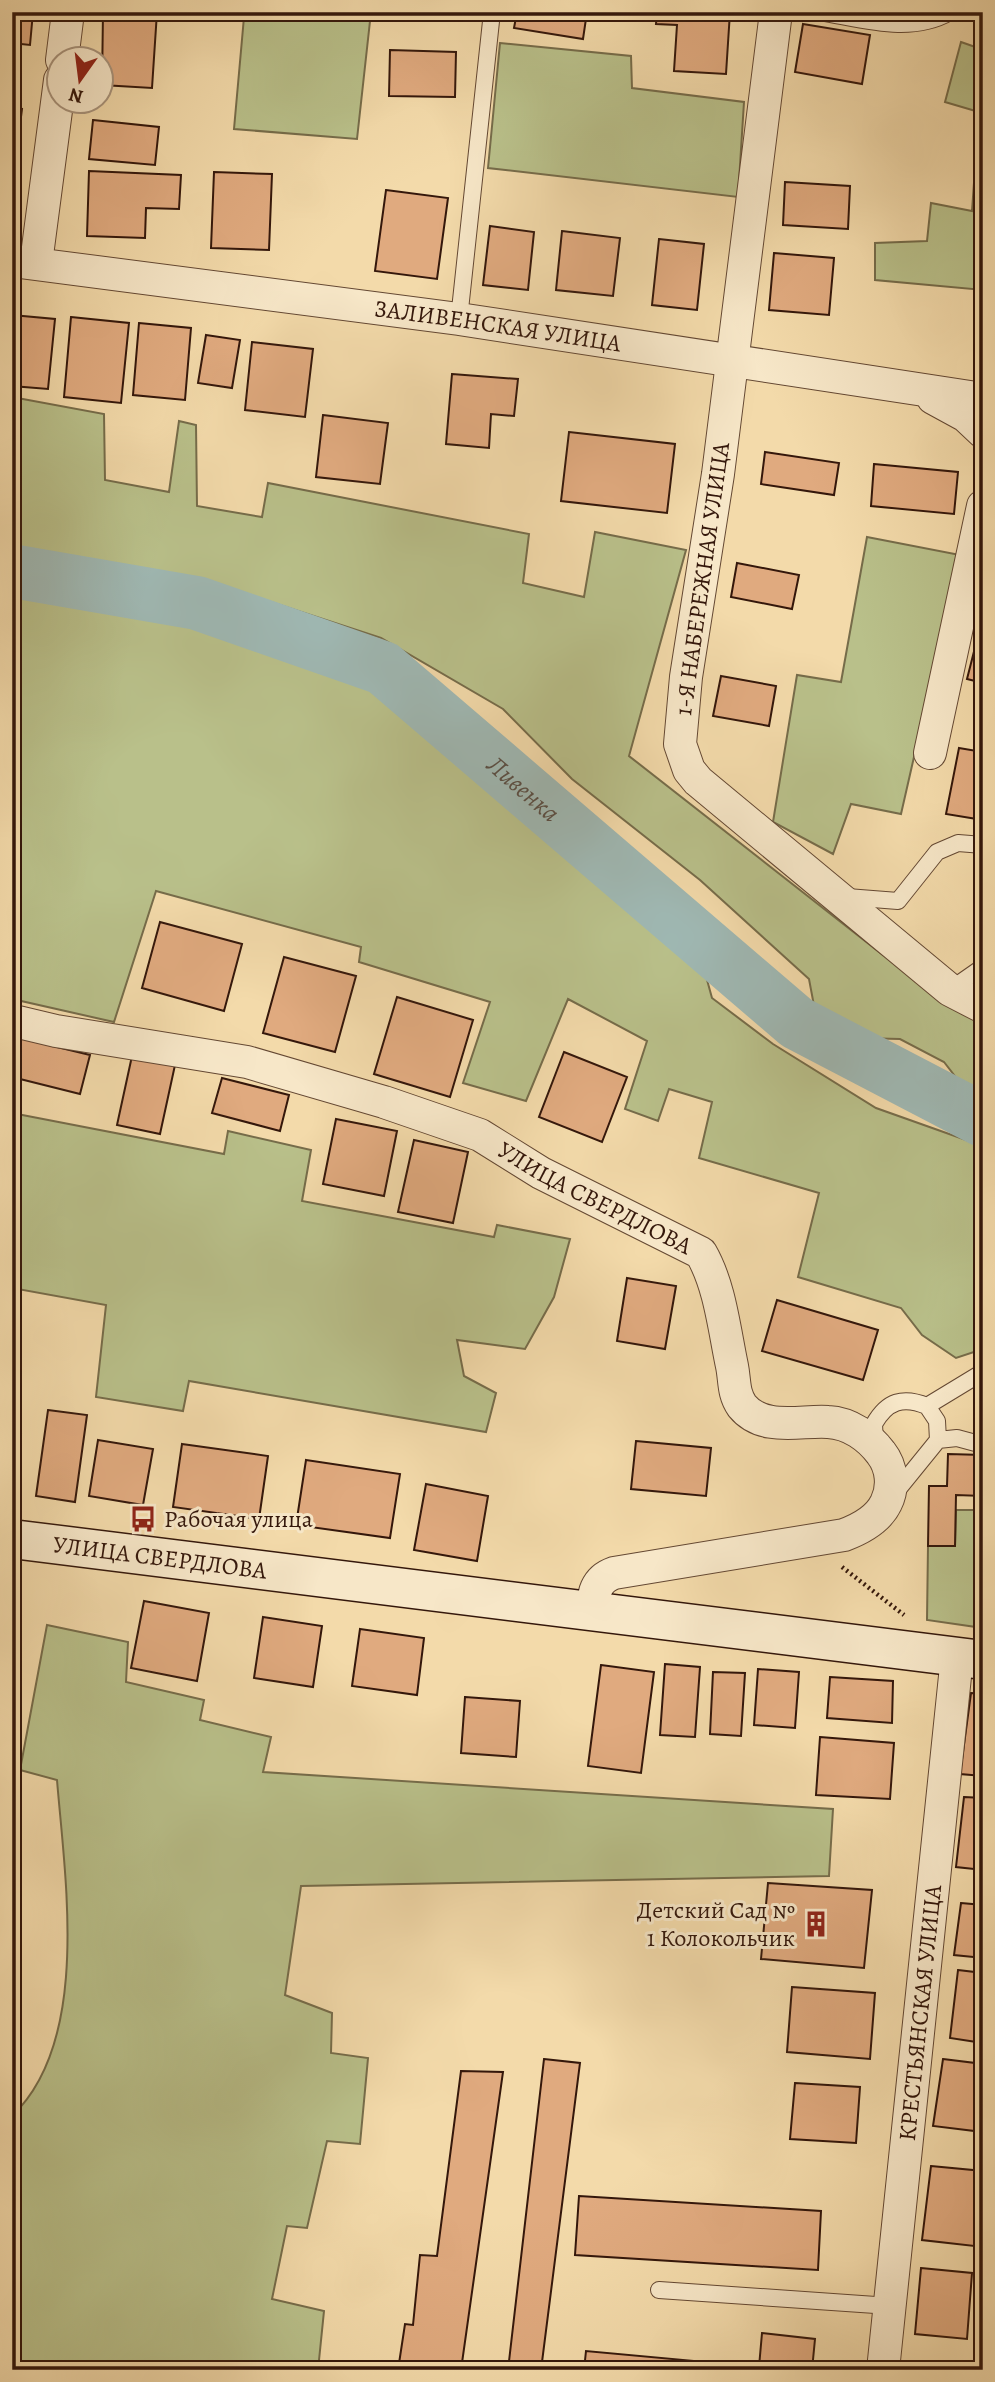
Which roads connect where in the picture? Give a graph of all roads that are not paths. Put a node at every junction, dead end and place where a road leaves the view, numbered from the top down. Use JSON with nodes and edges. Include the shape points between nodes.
{"nodes":[{"id":1,"x":68,"y":12,"type":"edge"},
{"id":2,"x":492,"y":12,"type":"edge"},
{"id":3,"x":776,"y":12,"type":"edge"},
{"id":4,"x":820,"y":12,"type":"edge"},
{"id":5,"x":950,"y":12,"type":"edge"},
{"id":6,"x":64,"y":46,"type":"edge"},
{"id":7,"x":53,"y":116,"type":"edge"},
{"id":8,"x":24,"y":262,"type":"edge"},
{"id":9,"x":459,"y":319,"type":"junction"},
{"id":10,"x":730,"y":358,"type":"junction"},
{"id":11,"x":913,"y":387,"type":"junction"},
{"id":12,"x":983,"y":399,"type":"edge"},
{"id":13,"x":983,"y":432,"type":"edge"},
{"id":14,"x":983,"y":506,"type":"edge"},
{"id":15,"x":930,"y":753,"type":"dead end"},
{"id":16,"x":983,"y":845,"type":"edge"},
{"id":17,"x":838,"y":896,"type":"junction"},
{"id":18,"x":983,"y":967,"type":"edge"},
{"id":19,"x":950,"y":990,"type":"junction"},
{"id":20,"x":983,"y":1007,"type":"edge"},
{"id":21,"x":14,"y":1021,"type":"edge"},
{"id":22,"x":983,"y":1372,"type":"edge"},
{"id":23,"x":927,"y":1406,"type":"junction"},
{"id":24,"x":938,"y":1440,"type":"junction"},
{"id":25,"x":983,"y":1445,"type":"edge"},
{"id":26,"x":881,"y":1452,"type":"junction"},
{"id":27,"x":919,"y":1460,"type":"junction"},
{"id":28,"x":879,"y":1514,"type":"junction"},
{"id":29,"x":12,"y":1539,"type":"edge"},
{"id":30,"x":597,"y":1611,"type":"junction"},
{"id":31,"x":970,"y":1659,"type":"edge"},
{"id":32,"x":659,"y":2290,"type":"dead end"},
{"id":33,"x":890,"y":2306,"type":"junction"},
{"id":34,"x":883,"y":2370,"type":"edge"}],
"edges":[{"from":1,"to":6,"type":"street"},
{"from":2,"to":9,"type":"lane"},
{"from":3,"to":10,"type":"street","name":"1-Я НАБЕРЕЖНАЯ УЛИЦА"},
{"from":4,"to":5,"type":"lane","via":[[901,25],[928,24]]},
{"from":7,"to":8,"type":"street"},
{"from":8,"to":9,"type":"street","name":"ЗАЛИВЕНСКАЯ УЛИЦА"},
{"from":9,"to":10,"type":"street","name":"ЗАЛИВЕНСКАЯ УЛИЦА"},
{"from":10,"to":11,"type":"street","name":"ЗАЛИВЕНСКАЯ УЛИЦА"},
{"from":10,"to":17,"type":"street","name":"1-Я НАБЕРЕЖНАЯ УЛИЦА","via":[[680,744],[698,781]]},
{"from":11,"to":12,"type":"street","name":"ЗАЛИВЕНСКАЯ УЛИЦА"},
{"from":11,"to":13,"type":"street","via":[[966,416]]},
{"from":14,"to":15,"type":"street"},
{"from":16,"to":17,"type":"lane","via":[[958,843],[937,852],[898,901]]},
{"from":17,"to":19,"type":"street","name":"1-Я НАБЕРЕЖНАЯ УЛИЦА"},
{"from":18,"to":19,"type":"lane"},
{"from":19,"to":20,"type":"street","name":"1-Я НАБЕРЕЖНАЯ УЛИЦА"},
{"from":21,"to":26,"type":"street","name":"УЛИЦА СВЕРДЛОВА","via":[[247,1062],[480,1135],[541,1173],[701,1253],[713,1274],[735,1395],[745,1409],[787,1425],[831,1422],[860,1433]]},
{"from":22,"to":23,"type":"lane"},
{"from":23,"to":24,"type":"lane","via":[[937,1421]]},
{"from":23,"to":26,"type":"lane","via":[[906,1400],[889,1405],[874,1424]]},
{"from":24,"to":25,"type":"lane","via":[[957,1438]]},
{"from":24,"to":27,"type":"lane"},
{"from":26,"to":27,"type":"lane","via":[[903,1463]]},
{"from":26,"to":28,"type":"street","via":[[890,1490]]},
{"from":27,"to":28,"type":"lane"},
{"from":28,"to":30,"type":"street","via":[[844,1535],[614,1573],[597,1588]]},
{"from":29,"to":30,"type":"main road","name":"УЛИЦА СВЕРДЛОВА"},
{"from":30,"to":31,"type":"main road","name":"УЛИЦА СВЕРДЛОВА"},
{"from":31,"to":33,"type":"street","name":"КРЕСТЬЯНСКАЯ УЛИЦА"},
{"from":32,"to":33,"type":"lane"},
{"from":33,"to":34,"type":"street","name":"КРЕСТЬЯНСКАЯ УЛИЦА"}]}
